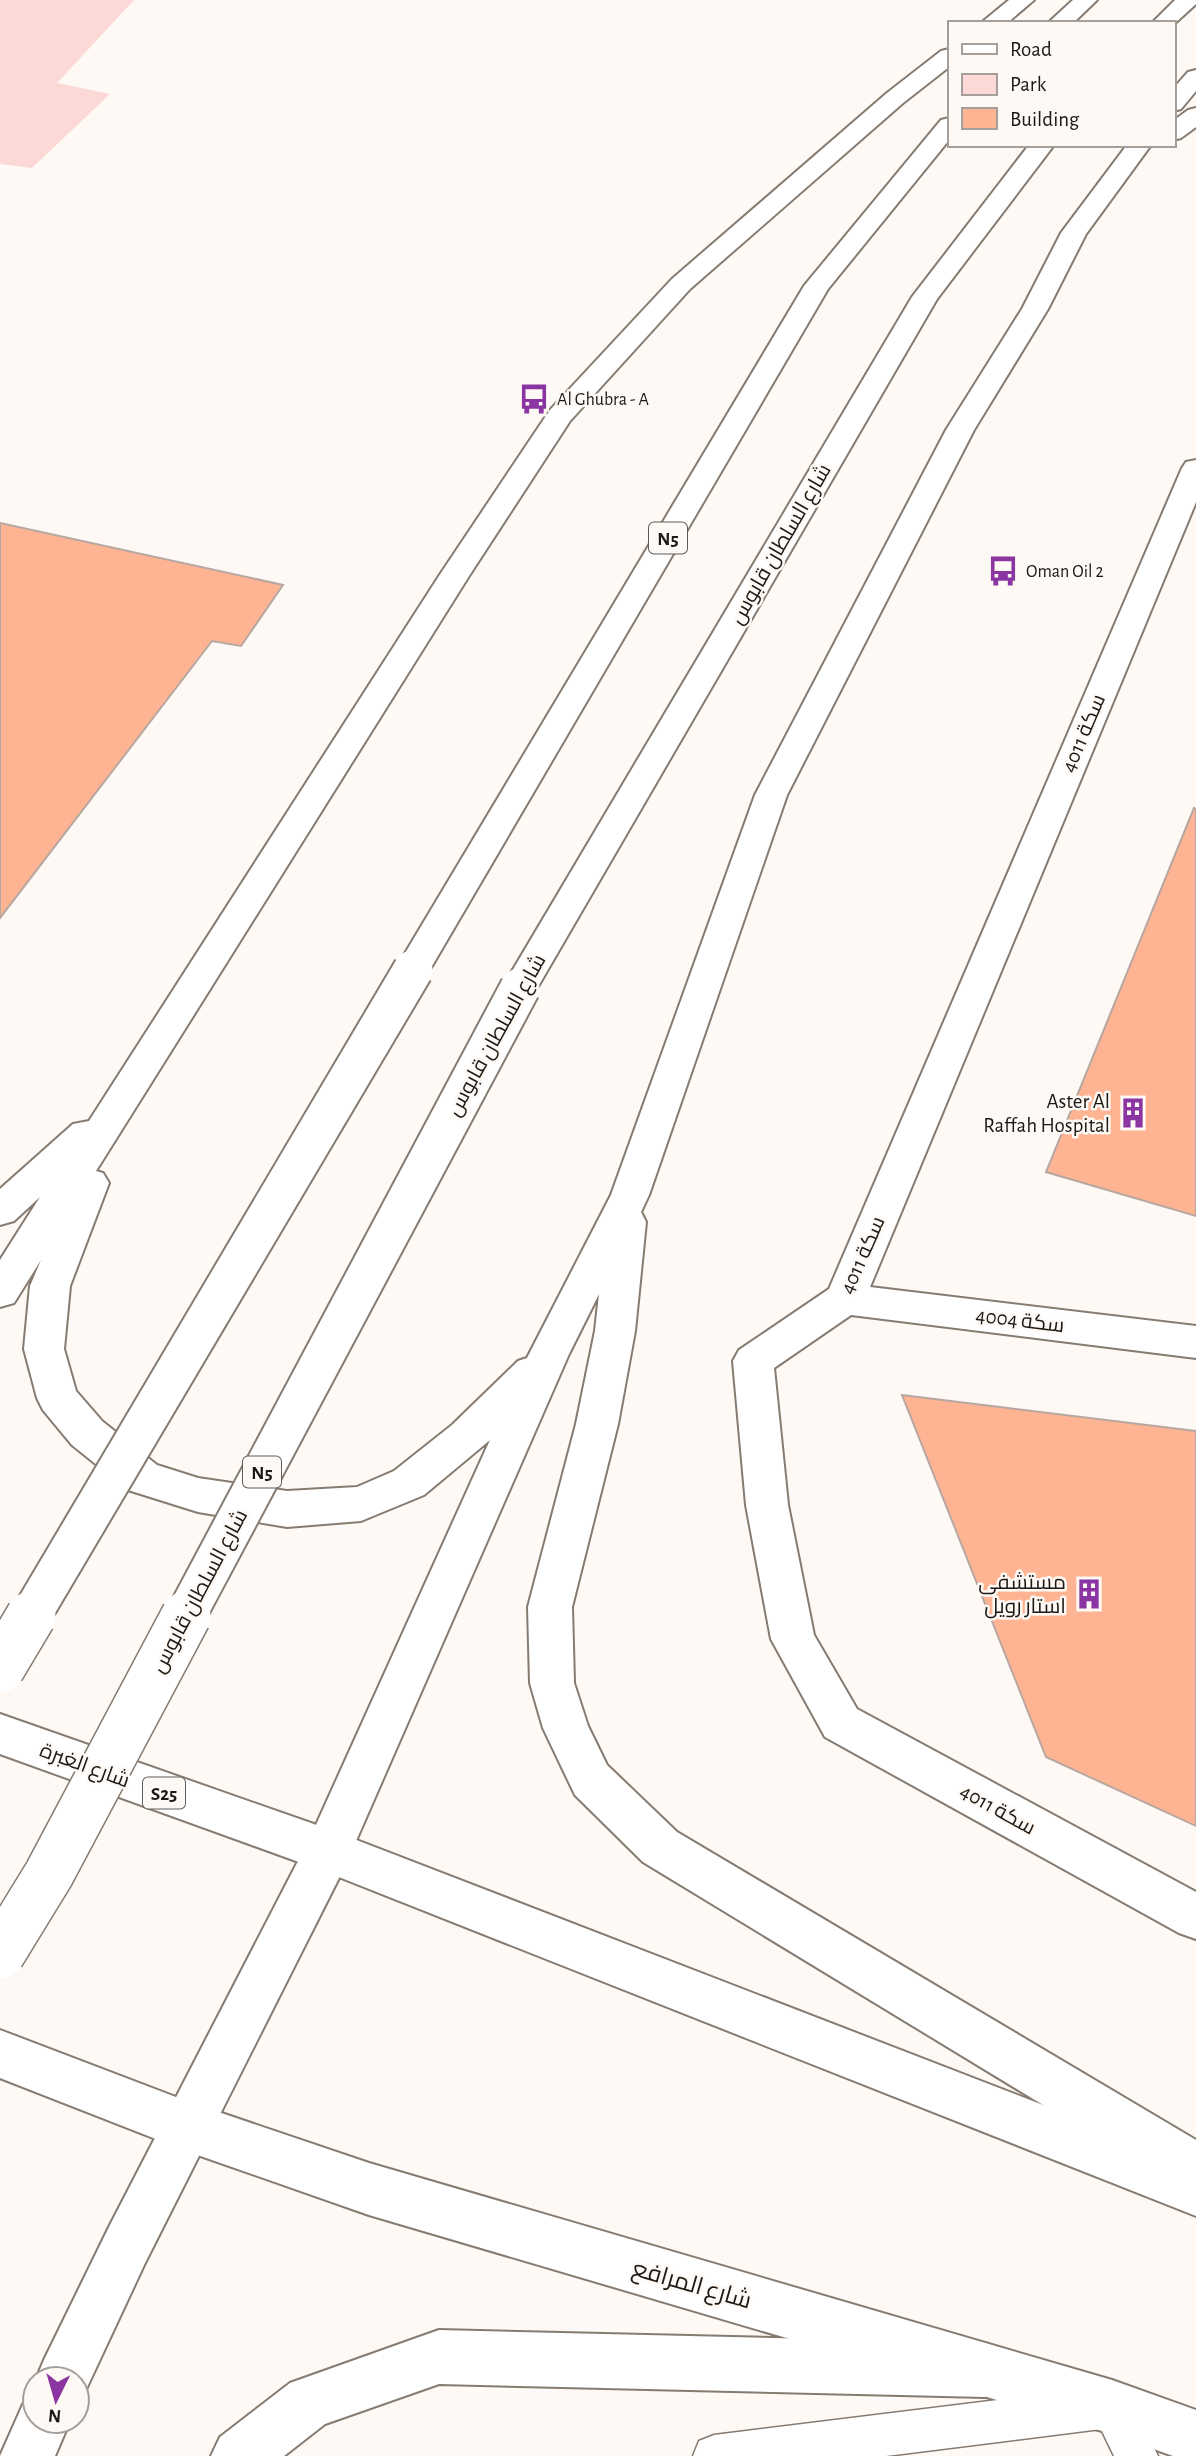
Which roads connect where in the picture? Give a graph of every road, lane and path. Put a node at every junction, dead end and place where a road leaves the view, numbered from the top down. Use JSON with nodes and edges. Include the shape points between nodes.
{"nodes":[{"id":1,"x":1023,"y":0,"type":"edge"},
{"id":2,"x":1086,"y":0,"type":"edge"},
{"id":3,"x":1188,"y":0,"type":"edge"},
{"id":4,"x":995,"y":21,"type":"edge"},
{"id":5,"x":1061,"y":21,"type":"edge"},
{"id":6,"x":1165,"y":21,"type":"edge"},
{"id":7,"x":948,"y":57,"type":"edge"},
{"id":8,"x":1196,"y":77,"type":"edge"},
{"id":9,"x":1175,"y":102,"type":"edge"},
{"id":10,"x":1196,"y":115,"type":"edge"},
{"id":11,"x":948,"y":126,"type":"edge"},
{"id":12,"x":1175,"y":131,"type":"edge"},
{"id":13,"x":1040,"y":147,"type":"edge"},
{"id":14,"x":1138,"y":147,"type":"edge"},
{"id":15,"x":1196,"y":468,"type":"edge"},
{"id":16,"x":122,"y":1102,"type":"junction"},
{"id":17,"x":630,"y":1195,"type":"junction"},
{"id":18,"x":0,"y":1211,"type":"edge"},
{"id":19,"x":0,"y":1292,"type":"edge"},
{"id":20,"x":845,"y":1299,"type":"junction"},
{"id":21,"x":1196,"y":1342,"type":"edge"},
{"id":22,"x":550,"y":1354,"type":"junction"},
{"id":23,"x":0,"y":1668,"type":"edge"},
{"id":24,"x":0,"y":1734,"type":"edge"},
{"id":25,"x":328,"y":1851,"type":"junction"},
{"id":26,"x":1196,"y":1917,"type":"edge"},
{"id":27,"x":0,"y":1954,"type":"edge"},
{"id":28,"x":0,"y":2054,"type":"edge"},
{"id":29,"x":189,"y":2127,"type":"junction"},
{"id":30,"x":1196,"y":2169,"type":"edge"},
{"id":31,"x":1196,"y":2190,"type":"edge"},
{"id":32,"x":70,"y":2365,"type":"edge"},
{"id":33,"x":985,"y":2370,"type":"junction"},
{"id":34,"x":1112,"y":2407,"type":"junction"},
{"id":35,"x":36,"y":2435,"type":"edge"},
{"id":36,"x":1196,"y":2437,"type":"edge"},
{"id":37,"x":26,"y":2456,"type":"edge"},
{"id":38,"x":239,"y":2456,"type":"edge"},
{"id":39,"x":714,"y":2456,"type":"edge"},
{"id":40,"x":1137,"y":2456,"type":"edge"}],
"edges":[{"from":1,"to":4,"type":"main road"},
{"from":2,"to":5,"type":"main road"},
{"from":3,"to":6,"type":"main road"},
{"from":7,"to":16,"type":"main road","via":[[681,284],[560,416]]},
{"from":8,"to":9,"type":"main road"},
{"from":10,"to":12,"type":"main road"},
{"from":11,"to":23,"type":"main road","number":"N5","bridge":true,"via":[[817,286]]},
{"from":13,"to":27,"type":"main road","name":"شارع السلطان قابوس","number":"N5","bridge":true,"via":[[925,297],[520,988],[49,1874]]},
{"from":14,"to":17,"type":"main road","via":[[1074,233],[1035,309],[960,429],[771,795]]},
{"from":15,"to":20,"type":"main road","name":"سكة 4011"},
{"from":16,"to":18,"type":"main road"},
{"from":16,"to":19,"type":"main road"},
{"from":16,"to":22,"type":"main road","via":[[50,1286],[44,1349],[57,1398],[88,1433],[143,1478],[198,1495],[287,1509],[360,1504],[409,1483],[467,1437]]},
{"from":17,"to":22,"type":"main road"},
{"from":17,"to":30,"type":"main road","via":[[615,1331],[597,1424],[550,1606],[552,1683],[590,1780],[660,1847]]},
{"from":20,"to":21,"type":"main road","name":"سكة 4004"},
{"from":20,"to":26,"type":"main road","name":"سكة 4011","via":[[753,1361],[767,1505],[793,1639],[841,1723]]},
{"from":22,"to":25,"type":"main road"},
{"from":24,"to":25,"type":"main road","name":"شارع الغبرة","number":"S25"},
{"from":25,"to":29,"type":"main road"},
{"from":25,"to":31,"type":"main road"},
{"from":28,"to":29,"type":"main road"},
{"from":29,"to":32,"type":"main road"},
{"from":29,"to":33,"type":"main road","name":"شارع المرافع","via":[[369,2189]]},
{"from":33,"to":34,"type":"main road","name":"شارع المرافع"},
{"from":33,"to":38,"type":"main road","via":[[439,2357],[309,2402]]},
{"from":34,"to":36,"type":"main road","name":"شارع المرافع"},
{"from":34,"to":39,"type":"lane"},
{"from":34,"to":40,"type":"lane"},
{"from":35,"to":37,"type":"main road"}]}
